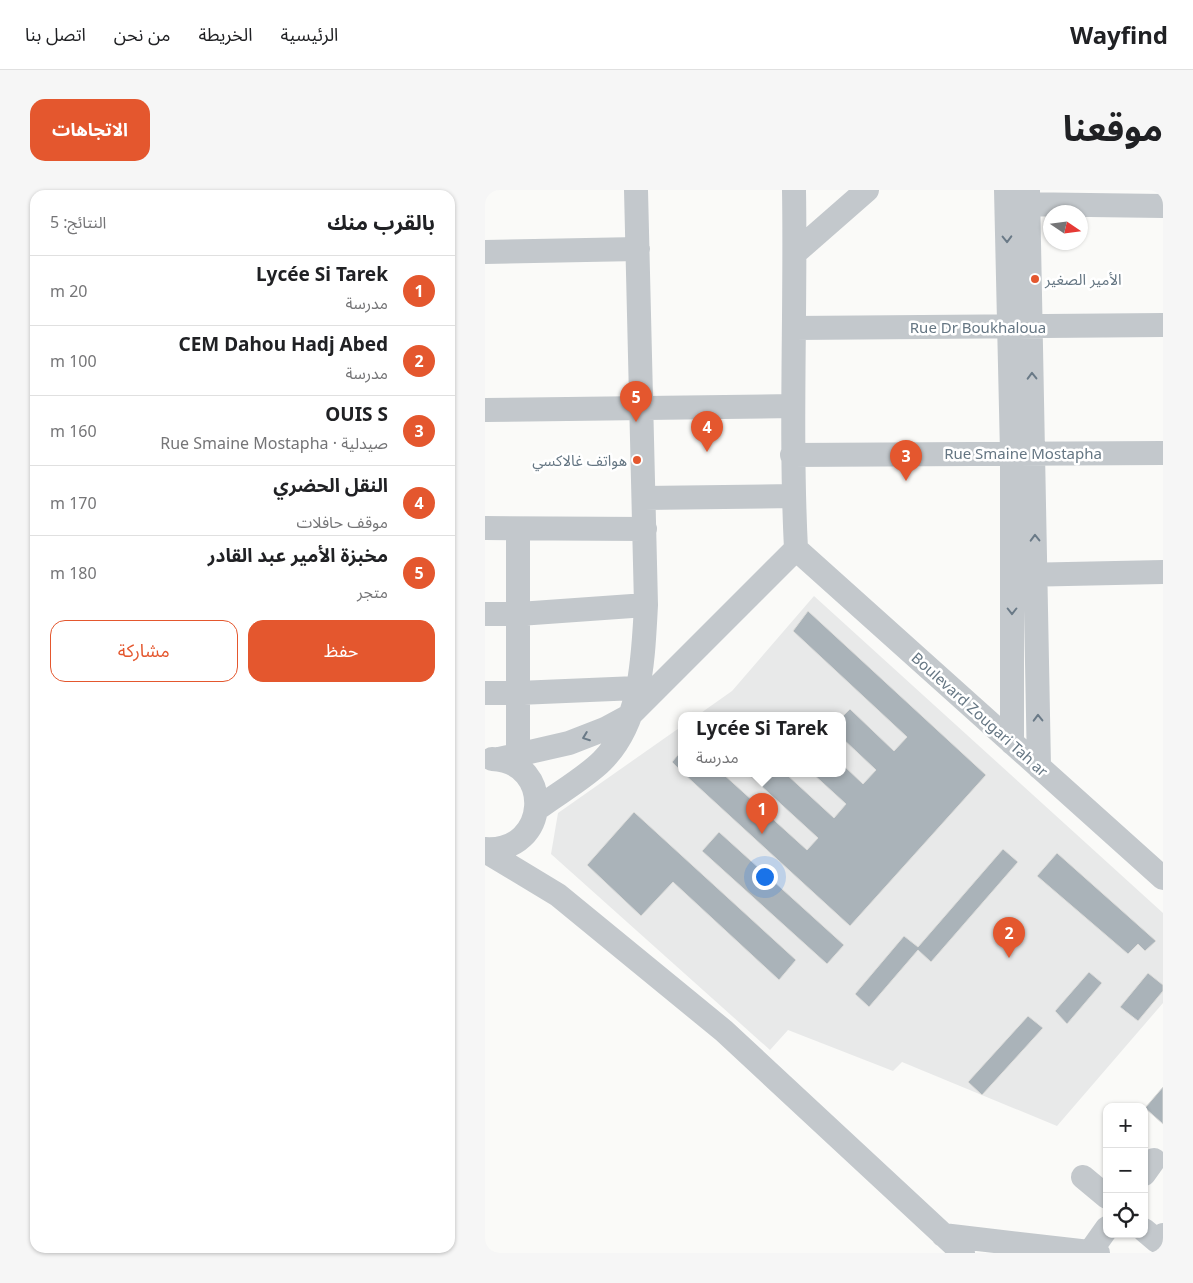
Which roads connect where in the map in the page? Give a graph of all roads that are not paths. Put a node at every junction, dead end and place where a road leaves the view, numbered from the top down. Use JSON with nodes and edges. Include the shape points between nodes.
{"nodes":[{"id":1,"x":636,"y":190,"type":"edge"},
{"id":2,"x":793,"y":190,"type":"edge"},
{"id":3,"x":867,"y":190,"type":"edge"},
{"id":4,"x":1018,"y":197,"type":"edge"},
{"id":5,"x":1163,"y":206,"type":"edge"},
{"id":6,"x":638,"y":248,"type":"junction"},
{"id":7,"x":485,"y":252,"type":"edge"},
{"id":8,"x":795,"y":253,"type":"junction"},
{"id":9,"x":1163,"y":325,"type":"edge"},
{"id":10,"x":1020,"y":326,"type":"junction"},
{"id":11,"x":794,"y":328,"type":"junction"},
{"id":12,"x":793,"y":406,"type":"junction"},
{"id":13,"x":641,"y":408,"type":"junction"},
{"id":14,"x":485,"y":410,"type":"edge"},
{"id":15,"x":1023,"y":453,"type":"junction"},
{"id":16,"x":1163,"y":453,"type":"edge"},
{"id":17,"x":792,"y":455,"type":"junction"},
{"id":18,"x":793,"y":496,"type":"junction"},
{"id":19,"x":644,"y":498,"type":"junction"},
{"id":20,"x":485,"y":528,"type":"edge"},
{"id":21,"x":518,"y":529,"type":"junction"},
{"id":22,"x":645,"y":529,"type":"junction"},
{"id":23,"x":796,"y":549,"type":"junction"},
{"id":24,"x":1163,"y":572,"type":"edge"},
{"id":25,"x":1012,"y":574,"type":"junction"},
{"id":26,"x":1035,"y":575,"type":"junction"},
{"id":27,"x":646,"y":605,"type":"junction"},
{"id":28,"x":485,"y":614,"type":"edge"},
{"id":29,"x":519,"y":614,"type":"junction"},
{"id":30,"x":637,"y":688,"type":"junction"},
{"id":31,"x":485,"y":693,"type":"edge"},
{"id":32,"x":518,"y":694,"type":"junction"},
{"id":33,"x":629,"y":716,"type":"junction"},
{"id":34,"x":1013,"y":743,"type":"junction"},
{"id":35,"x":500,"y":757,"type":"edge"},
{"id":36,"x":1039,"y":767,"type":"junction"},
{"id":37,"x":537,"y":809,"type":"junction"},
{"id":38,"x":519,"y":840,"type":"junction"},
{"id":39,"x":485,"y":850,"type":"edge"},
{"id":40,"x":1163,"y":878,"type":"edge"},
{"id":41,"x":558,"y":895,"type":"junction"},
{"id":42,"x":1083,"y":1177,"type":"dead end"},
{"id":43,"x":1103,"y":1194,"type":"edge"},
{"id":44,"x":1148,"y":1233,"type":"edge"},
{"id":45,"x":1163,"y":1234,"type":"edge"},
{"id":46,"x":943,"y":1235,"type":"junction"},
{"id":47,"x":1103,"y":1235,"type":"edge"},
{"id":48,"x":1094,"y":1252,"type":"edge"},
{"id":49,"x":963,"y":1253,"type":"edge"}],
"edges":[{"from":1,"to":6,"type":"street"},
{"from":2,"to":8,"type":"street"},
{"from":3,"to":8,"type":"street"},
{"from":4,"to":5,"type":"street"},
{"from":4,"to":10,"type":"street"},
{"from":6,"to":7,"type":"street"},
{"from":6,"to":13,"type":"street"},
{"from":8,"to":11,"type":"street"},
{"from":9,"to":10,"type":"street","name":"Rue Dr Boukhaloua"},
{"from":10,"to":11,"type":"street","name":"Rue Dr Boukhaloua"},
{"from":10,"to":15,"type":"street"},
{"from":11,"to":12,"type":"street"},
{"from":12,"to":13,"type":"street"},
{"from":12,"to":17,"type":"street"},
{"from":13,"to":14,"type":"street"},
{"from":13,"to":19,"type":"street"},
{"from":15,"to":16,"type":"street","name":"Rue Smaine Mostapha"},
{"from":15,"to":17,"type":"street","name":"Rue Smaine Mostapha"},
{"from":15,"to":25,"type":"street"},
{"from":26,"to":15,"type":"street","one_way":true},
{"from":17,"to":18,"type":"street"},
{"from":18,"to":19,"type":"street"},
{"from":18,"to":23,"type":"street"},
{"from":19,"to":22,"type":"street"},
{"from":20,"to":21,"type":"street"},
{"from":21,"to":22,"type":"street"},
{"from":21,"to":29,"type":"street"},
{"from":22,"to":27,"type":"street"},
{"from":23,"to":33,"type":"street"},
{"from":23,"to":34,"type":"street","name":"Boulevard Zougari Tah ar"},
{"from":24,"to":26,"type":"street"},
{"from":25,"to":26,"type":"street"},
{"from":25,"to":34,"type":"street","one_way":true},
{"from":36,"to":26,"type":"street","one_way":true},
{"from":27,"to":29,"type":"street"},
{"from":27,"to":30,"type":"street","via":[[642,669]]},
{"from":28,"to":29,"type":"street"},
{"from":29,"to":32,"type":"street"},
{"from":30,"to":32,"type":"street"},
{"from":30,"to":33,"type":"street"},
{"from":31,"to":32,"type":"street"},
{"from":32,"to":35,"type":"street"},
{"from":33,"to":35,"type":"street","one_way":true,"via":[[605,730],[569,743]]},
{"from":33,"to":37,"type":"street","via":[[623,733],[601,762]]},
{"from":34,"to":36,"type":"street","name":"Boulevard Zougari Tah ar"},
{"from":35,"to":37,"type":"street","via":[[523,771],[531,782]]},
{"from":36,"to":40,"type":"street","name":"Boulevard Zougari Tah ar"},
{"from":37,"to":38,"type":"street","via":[[531,826]]},
{"from":38,"to":39,"type":"street","via":[[502,848]]},
{"from":38,"to":41,"type":"street"},
{"from":39,"to":41,"type":"street"},
{"from":41,"to":46,"type":"street","via":[[724,1031]]},
{"from":42,"to":43,"type":"street"},
{"from":44,"to":45,"type":"street","via":[[1157,1241]]},
{"from":46,"to":48,"type":"street"},
{"from":46,"to":49,"type":"street"},
{"from":47,"to":48,"type":"street"}]}
